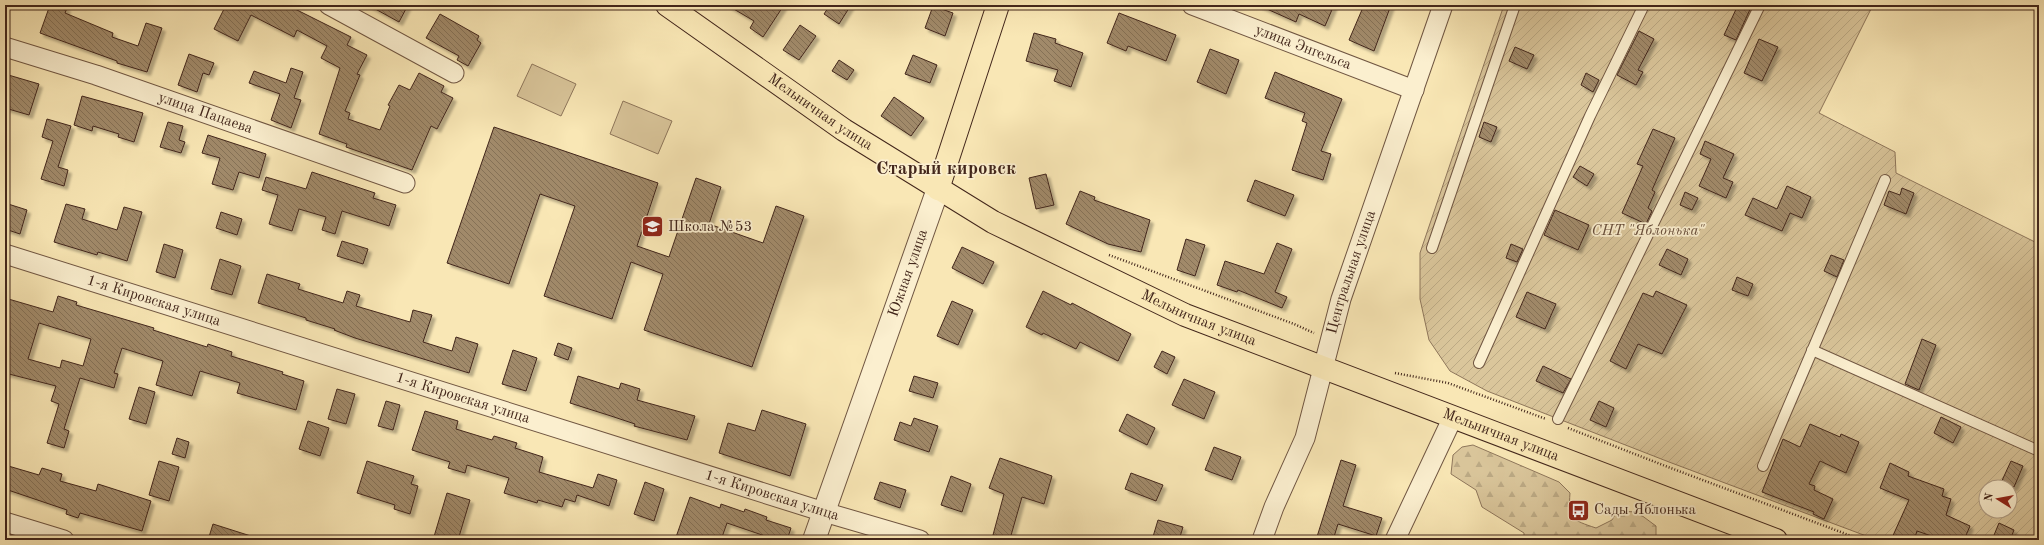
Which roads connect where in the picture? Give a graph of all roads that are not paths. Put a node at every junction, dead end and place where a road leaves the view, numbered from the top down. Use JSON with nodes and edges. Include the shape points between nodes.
{"nodes":[{"id":1,"x":329,"y":5,"type":"edge"},
{"id":2,"x":667,"y":5,"type":"edge"},
{"id":3,"x":998,"y":5,"type":"edge"},
{"id":4,"x":1192,"y":5,"type":"edge"},
{"id":5,"x":1442,"y":5,"type":"edge"},
{"id":6,"x":1515,"y":5,"type":"edge"},
{"id":7,"x":1644,"y":5,"type":"edge"},
{"id":8,"x":1760,"y":5,"type":"edge"},
{"id":9,"x":5,"y":47,"type":"edge"},
{"id":10,"x":454,"y":73,"type":"dead end"},
{"id":11,"x":1414,"y":90,"type":"junction"},
{"id":12,"x":1885,"y":180,"type":"dead end"},
{"id":13,"x":405,"y":184,"type":"dead end"},
{"id":14,"x":938,"y":189,"type":"junction"},
{"id":15,"x":1432,"y":248,"type":"dead end"},
{"id":16,"x":5,"y":254,"type":"edge"},
{"id":17,"x":1812,"y":350,"type":"junction"},
{"id":18,"x":1479,"y":363,"type":"dead end"},
{"id":19,"x":1323,"y":368,"type":"junction"},
{"id":20,"x":1453,"y":417,"type":"junction"},
{"id":21,"x":1557,"y":422,"type":"road end"},
{"id":22,"x":2039,"y":451,"type":"edge"},
{"id":23,"x":1763,"y":466,"type":"dead end"},
{"id":24,"x":824,"y":512,"type":"junction"},
{"id":25,"x":5,"y":522,"type":"edge"},
{"id":26,"x":64,"y":540,"type":"edge"},
{"id":27,"x":814,"y":540,"type":"edge"},
{"id":28,"x":920,"y":540,"type":"edge"},
{"id":29,"x":1262,"y":540,"type":"edge"},
{"id":30,"x":1395,"y":540,"type":"edge"},
{"id":31,"x":1776,"y":540,"type":"edge"}],
"edges":[{"from":1,"to":10,"type":"street"},
{"from":2,"to":14,"type":"main road","name":"Мельничная улица","via":[[844,130]]},
{"from":3,"to":14,"type":"main road","name":"Южная улица"},
{"from":4,"to":11,"type":"street","name":"улица Энгельса"},
{"from":5,"to":11,"type":"street","name":"Центральная улица"},
{"from":6,"to":15,"type":"lane"},
{"from":7,"to":18,"type":"lane","via":[[1590,116]]},
{"from":8,"to":21,"type":"lane"},
{"from":9,"to":13,"type":"street","name":"улица Пацаева","via":[[96,75]]},
{"from":11,"to":19,"type":"street","name":"Центральная улица","via":[[1341,299]]},
{"from":12,"to":17,"type":"lane"},
{"from":14,"to":19,"type":"main road","name":"Мельничная улица","via":[[993,222],[1185,315]]},
{"from":14,"to":24,"type":"street","name":"Южная улица"},
{"from":16,"to":24,"type":"street","name":"1-я Кировская улица"},
{"from":17,"to":22,"type":"lane"},
{"from":17,"to":23,"type":"lane"},
{"from":19,"to":20,"type":"main road","name":"Мельничная улица"},
{"from":19,"to":29,"type":"street","name":"Центральная улица","via":[[1305,438]]},
{"from":20,"to":30,"type":"street"},
{"from":20,"to":31,"type":"main road","name":"Мельничная улица"},
{"from":24,"to":27,"type":"street","name":"Южная улица"},
{"from":24,"to":28,"type":"street","name":"1-я Кировская улица"},
{"from":25,"to":26,"type":"street"}]}
